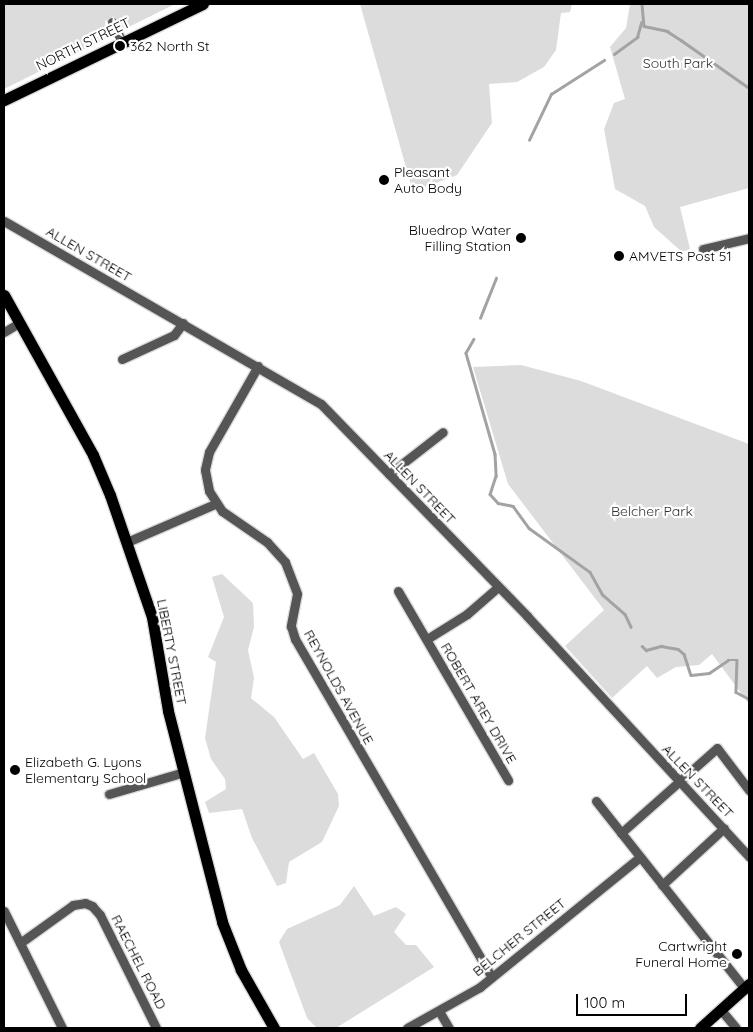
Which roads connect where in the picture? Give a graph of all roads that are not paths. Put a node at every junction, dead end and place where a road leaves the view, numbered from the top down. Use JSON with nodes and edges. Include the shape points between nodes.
{"nodes":[{"id":1,"x":203,"y":4,"type":"edge"},
{"id":2,"x":112,"y":22,"type":"dead end"},
{"id":3,"x":122,"y":42,"type":"junction"},
{"id":4,"x":4,"y":100,"type":"edge"},
{"id":5,"x":4,"y":221,"type":"edge"},
{"id":6,"x":749,"y":238,"type":"edge"},
{"id":7,"x":703,"y":249,"type":"dead end"},
{"id":8,"x":4,"y":295,"type":"edge"},
{"id":9,"x":19,"y":323,"type":"junction"},
{"id":10,"x":183,"y":323,"type":"junction"},
{"id":11,"x":4,"y":332,"type":"edge"},
{"id":12,"x":122,"y":359,"type":"dead end"},
{"id":13,"x":258,"y":366,"type":"junction"},
{"id":14,"x":443,"y":432,"type":"dead end"},
{"id":15,"x":389,"y":474,"type":"junction"},
{"id":16,"x":215,"y":504,"type":"junction"},
{"id":17,"x":127,"y":542,"type":"junction"},
{"id":18,"x":498,"y":587,"type":"junction"},
{"id":19,"x":398,"y":590,"type":"dead end"},
{"id":20,"x":426,"y":639,"type":"junction"},
{"id":21,"x":184,"y":772,"type":"junction"},
{"id":22,"x":508,"y":780,"type":"dead end"},
{"id":23,"x":679,"y":782,"type":"junction"},
{"id":24,"x":749,"y":790,"type":"edge"},
{"id":25,"x":109,"y":794,"type":"dead end"},
{"id":26,"x":596,"y":800,"type":"dead end"},
{"id":27,"x":724,"y":828,"type":"junction"},
{"id":28,"x":621,"y":833,"type":"junction"},
{"id":29,"x":640,"y":857,"type":"junction"},
{"id":30,"x":749,"y":857,"type":"edge"},
{"id":31,"x":662,"y":885,"type":"junction"},
{"id":32,"x":4,"y":911,"type":"edge"},
{"id":33,"x":20,"y":943,"type":"junction"},
{"id":34,"x":492,"y":977,"type":"junction"},
{"id":35,"x":747,"y":986,"type":"edge"},
{"id":36,"x":722,"y":1010,"type":"junction"},
{"id":37,"x":440,"y":1011,"type":"junction"},
{"id":38,"x":62,"y":1028,"type":"edge"},
{"id":39,"x":156,"y":1028,"type":"edge"},
{"id":40,"x":274,"y":1028,"type":"edge"},
{"id":41,"x":407,"y":1028,"type":"edge"},
{"id":42,"x":449,"y":1028,"type":"edge"},
{"id":43,"x":700,"y":1028,"type":"edge"},
{"id":44,"x":736,"y":1028,"type":"edge"}],
"edges":[{"from":1,"to":3,"type":"main road","name":"NORTH STREET"},
{"from":2,"to":3,"type":"street"},
{"from":3,"to":4,"type":"main road","name":"NORTH STREET"},
{"from":5,"to":10,"type":"street","name":"ALLEN STREET"},
{"from":6,"to":7,"type":"street"},
{"from":8,"to":9,"type":"main road","name":"LIBERTY STREET"},
{"from":9,"to":11,"type":"street"},
{"from":9,"to":17,"type":"main road","name":"LIBERTY STREET","via":[[93,455]]},
{"from":10,"to":12,"type":"street","via":[[174,336]]},
{"from":10,"to":13,"type":"street","name":"ALLEN STREET"},
{"from":13,"to":15,"type":"street","name":"ALLEN STREET","via":[[316,400]]},
{"from":13,"to":16,"type":"street","via":[[207,458],[207,486]]},
{"from":14,"to":15,"type":"street"},
{"from":15,"to":18,"type":"street","name":"ALLEN STREET"},
{"from":16,"to":17,"type":"street"},
{"from":16,"to":34,"type":"street","name":"REYNOLDS AVENUE","via":[[267,542],[285,562],[296,594],[291,626],[295,639]]},
{"from":17,"to":21,"type":"main road","name":"LIBERTY STREET","via":[[152,617],[165,696]]},
{"from":18,"to":20,"type":"street","name":"ROBERT AREY DRIVE","via":[[467,614]]},
{"from":18,"to":23,"type":"street","name":"ALLEN STREET"},
{"from":19,"to":20,"type":"street","name":"ROBERT AREY DRIVE"},
{"from":20,"to":22,"type":"street","name":"ROBERT AREY DRIVE"},
{"from":21,"to":25,"type":"street"},
{"from":21,"to":40,"type":"main road","name":"LIBERTY STREET","via":[[224,931],[241,970]]},
{"from":23,"to":24,"type":"street","via":[[717,748]]},
{"from":23,"to":27,"type":"street","name":"ALLEN STREET"},
{"from":23,"to":28,"type":"street"},
{"from":26,"to":28,"type":"street"},
{"from":27,"to":30,"type":"street","name":"ALLEN STREET"},
{"from":27,"to":31,"type":"street"},
{"from":28,"to":29,"type":"street"},
{"from":29,"to":31,"type":"street"},
{"from":29,"to":34,"type":"street","name":"BELCHER STREET"},
{"from":31,"to":35,"type":"street"},
{"from":32,"to":33,"type":"street"},
{"from":33,"to":38,"type":"street"},
{"from":33,"to":39,"type":"street","name":"RAECHEL ROAD","via":[[73,906],[85,903],[92,906],[100,915]]},
{"from":34,"to":37,"type":"street","name":"BELCHER STREET"},
{"from":35,"to":36,"type":"main road"},
{"from":36,"to":43,"type":"main road"},
{"from":36,"to":44,"type":"street"},
{"from":37,"to":41,"type":"street","name":"BELCHER STREET"},
{"from":37,"to":42,"type":"street"}]}
